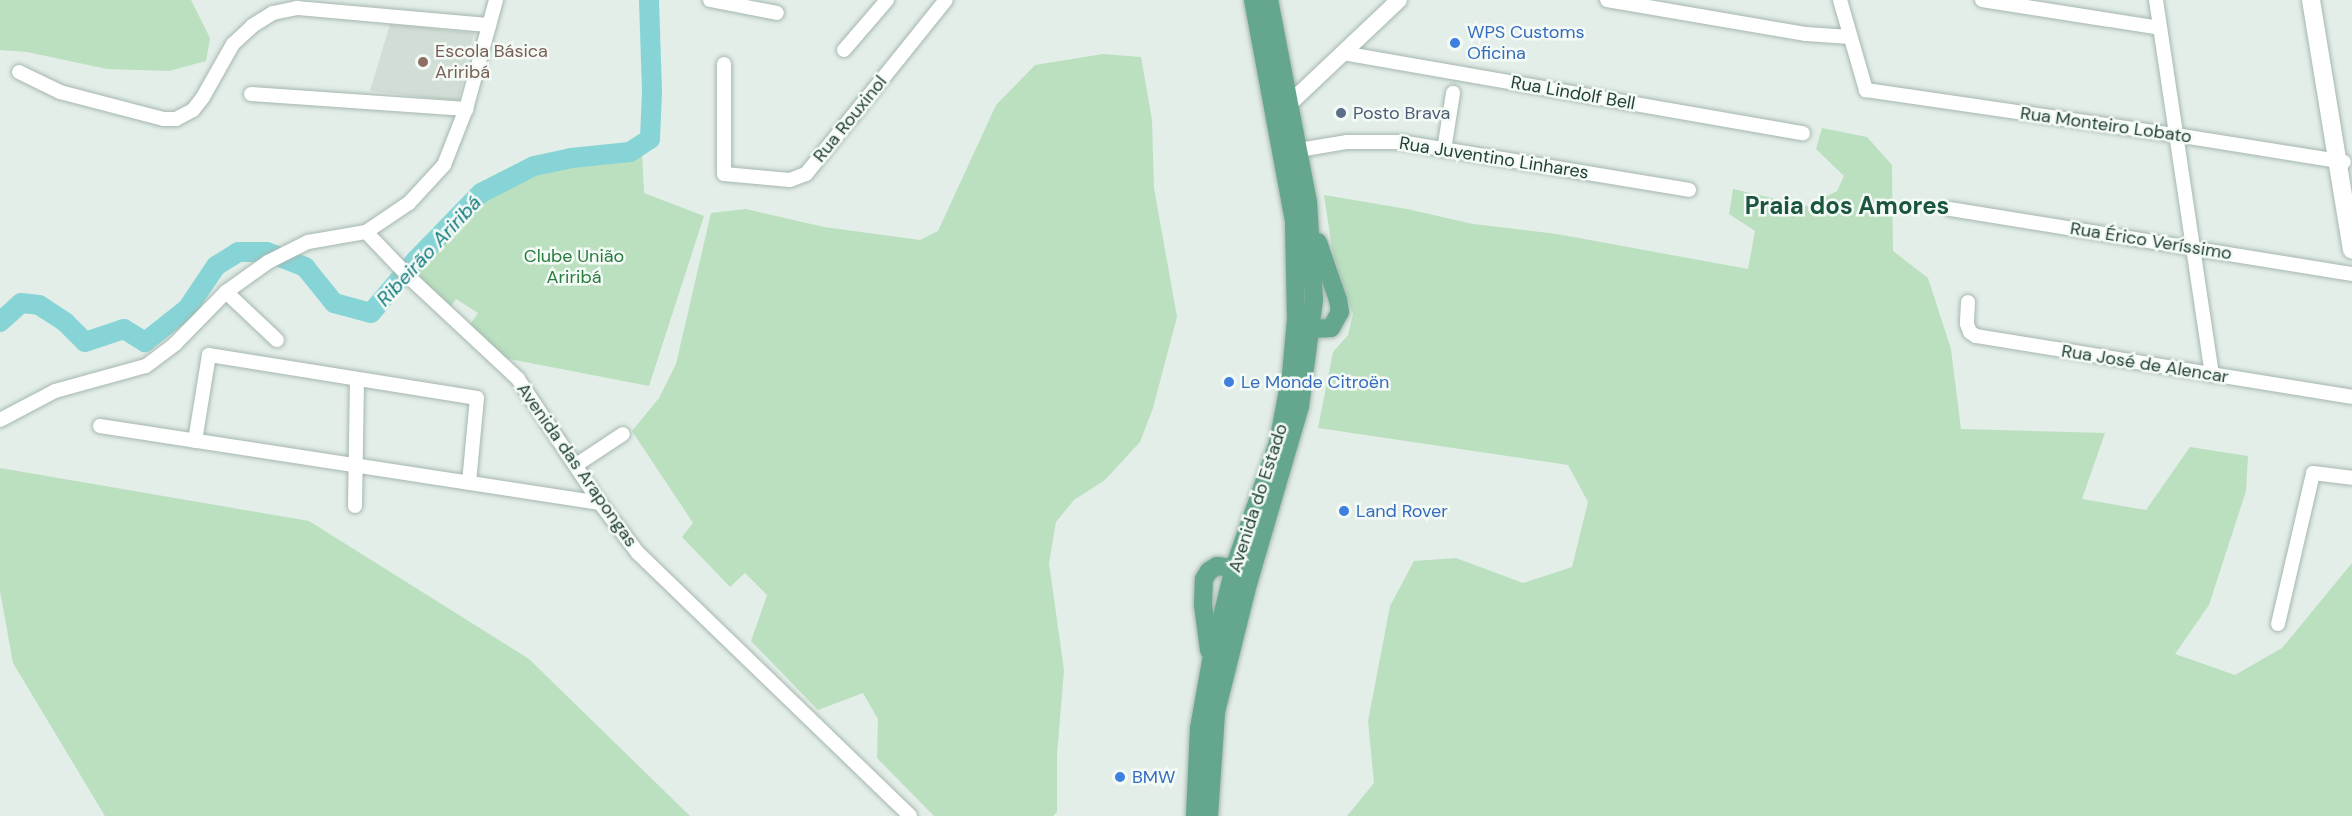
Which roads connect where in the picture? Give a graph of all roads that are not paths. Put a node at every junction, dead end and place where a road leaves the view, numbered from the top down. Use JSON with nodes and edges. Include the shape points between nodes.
{"nodes":[{"id":1,"x":496,"y":0,"type":"edge"},
{"id":2,"x":710,"y":0,"type":"edge"},
{"id":3,"x":887,"y":0,"type":"edge"},
{"id":4,"x":946,"y":0,"type":"edge"},
{"id":5,"x":1253,"y":0,"type":"edge"},
{"id":6,"x":1269,"y":0,"type":"edge"},
{"id":7,"x":1399,"y":0,"type":"edge"},
{"id":8,"x":1607,"y":0,"type":"edge"},
{"id":9,"x":1840,"y":0,"type":"edge"},
{"id":10,"x":1982,"y":0,"type":"edge"},
{"id":11,"x":2156,"y":0,"type":"edge"},
{"id":12,"x":2311,"y":0,"type":"edge"},
{"id":13,"x":2323,"y":0,"type":"edge"},
{"id":14,"x":777,"y":13,"type":"dead end"},
{"id":15,"x":489,"y":25,"type":"junction"},
{"id":16,"x":2160,"y":28,"type":"junction"},
{"id":17,"x":1850,"y":38,"type":"junction"},
{"id":18,"x":844,"y":50,"type":"dead end"},
{"id":19,"x":1343,"y":53,"type":"junction"},
{"id":20,"x":724,"y":64,"type":"dead end"},
{"id":21,"x":19,"y":72,"type":"dead end"},
{"id":22,"x":1454,"y":93,"type":"dead end"},
{"id":23,"x":251,"y":94,"type":"dead end"},
{"id":24,"x":1289,"y":104,"type":"junction"},
{"id":25,"x":466,"y":110,"type":"junction"},
{"id":26,"x":1803,"y":133,"type":"dead end"},
{"id":27,"x":2176,"y":135,"type":"junction"},
{"id":28,"x":1299,"y":150,"type":"junction"},
{"id":29,"x":1444,"y":150,"type":"junction"},
{"id":30,"x":2341,"y":162,"type":"junction"},
{"id":31,"x":1689,"y":190,"type":"dead end"},
{"id":32,"x":2352,"y":201,"type":"edge"},
{"id":33,"x":1950,"y":209,"type":"dead end"},
{"id":34,"x":1311,"y":223,"type":"junction"},
{"id":35,"x":366,"y":232,"type":"junction"},
{"id":36,"x":2193,"y":248,"type":"junction"},
{"id":37,"x":2352,"y":250,"type":"edge"},
{"id":38,"x":2352,"y":274,"type":"edge"},
{"id":39,"x":226,"y":292,"type":"junction"},
{"id":40,"x":1968,"y":302,"type":"dead end"},
{"id":41,"x":1296,"y":319,"type":"junction"},
{"id":42,"x":1312,"y":330,"type":"junction"},
{"id":43,"x":276,"y":340,"type":"dead end"},
{"id":44,"x":2212,"y":375,"type":"junction"},
{"id":45,"x":357,"y":379,"type":"junction"},
{"id":46,"x":2352,"y":398,"type":"edge"},
{"id":47,"x":0,"y":420,"type":"edge"},
{"id":48,"x":100,"y":426,"type":"dead end"},
{"id":49,"x":622,"y":434,"type":"dead end"},
{"id":50,"x":195,"y":441,"type":"junction"},
{"id":51,"x":576,"y":465,"type":"junction"},
{"id":52,"x":355,"y":466,"type":"junction"},
{"id":53,"x":2352,"y":478,"type":"edge"},
{"id":54,"x":469,"y":483,"type":"junction"},
{"id":55,"x":600,"y":503,"type":"junction"},
{"id":56,"x":355,"y":506,"type":"dead end"},
{"id":57,"x":1234,"y":568,"type":"junction"},
{"id":58,"x":1248,"y":584,"type":"junction"},
{"id":59,"x":2278,"y":624,"type":"dead end"},
{"id":60,"x":1211,"y":661,"type":"junction"},
{"id":61,"x":910,"y":816,"type":"edge"},
{"id":62,"x":1195,"y":816,"type":"edge"},
{"id":63,"x":1209,"y":816,"type":"edge"}],
"edges":[{"from":1,"to":15,"type":"street"},
{"from":2,"to":14,"type":"street"},
{"from":3,"to":18,"type":"street"},
{"from":4,"to":20,"type":"street","name":"Rua Rouxinol","via":[[806,174],[790,180],[724,174]]},
{"from":5,"to":41,"type":"main road","name":"Avenida do Estado","via":[[1290,191],[1296,250]]},
{"from":6,"to":24,"type":"main road","name":"Avenida do Estado"},
{"from":7,"to":19,"type":"street"},
{"from":8,"to":17,"type":"street"},
{"from":9,"to":17,"type":"street"},
{"from":10,"to":16,"type":"street"},
{"from":11,"to":16,"type":"street"},
{"from":12,"to":30,"type":"main road"},
{"from":13,"to":30,"type":"main road"},
{"from":15,"to":21,"type":"street","via":[[297,8],[273,13],[233,44],[203,97],[193,110],[176,120],[60,92]]},
{"from":15,"to":25,"type":"street"},
{"from":16,"to":27,"type":"street"},
{"from":17,"to":27,"type":"street","name":"Rua Monteiro Lobato","via":[[1866,90]]},
{"from":19,"to":24,"type":"street"},
{"from":19,"to":26,"type":"street","name":"Rua Lindolf Bell"},
{"from":22,"to":29,"type":"street"},
{"from":23,"to":25,"type":"street"},
{"from":24,"to":28,"type":"main road","name":"Avenida do Estado"},
{"from":25,"to":35,"type":"street","via":[[435,178],[396,214]]},
{"from":27,"to":30,"type":"street","name":"Rua Monteiro Lobato"},
{"from":27,"to":36,"type":"street"},
{"from":28,"to":29,"type":"street","name":"Rua Juventino Linhares","via":[[1372,140]]},
{"from":28,"to":34,"type":"main road","name":"Avenida do Estado"},
{"from":29,"to":31,"type":"street","name":"Rua Juventino Linhares"},
{"from":30,"to":32,"type":"main road"},
{"from":30,"to":37,"type":"main road"},
{"from":33,"to":36,"type":"street","name":"Rua Érico Veríssimo"},
{"from":34,"to":42,"type":"main road","name":"Avenida do Estado"},
{"from":34,"to":42,"type":"main road","via":[[1340,312],[1331,328]]},
{"from":35,"to":39,"type":"street","via":[[294,248]]},
{"from":35,"to":51,"type":"street","name":"Avenida das Arapongas","via":[[518,379]]},
{"from":36,"to":38,"type":"street","name":"Rua Érico Veríssimo"},
{"from":36,"to":44,"type":"street"},
{"from":39,"to":43,"type":"street"},
{"from":39,"to":47,"type":"street","via":[[175,344],[146,366],[55,391]]},
{"from":40,"to":44,"type":"street","name":"Rua José de Alencar","via":[[1967,324],[1977,336]]},
{"from":41,"to":42,"type":"main road"},
{"from":41,"to":57,"type":"main road","name":"Avenida do Estado","via":[[1291,375],[1278,443]]},
{"from":42,"to":58,"type":"main road","name":"Avenida do Estado","via":[[1293,434]]},
{"from":44,"to":46,"type":"street","name":"Rua José de Alencar"},
{"from":45,"to":50,"type":"street","via":[[209,355]]},
{"from":45,"to":52,"type":"street"},
{"from":45,"to":54,"type":"street","via":[[477,398]]},
{"from":48,"to":50,"type":"street"},
{"from":49,"to":51,"type":"street"},
{"from":50,"to":52,"type":"street"},
{"from":51,"to":55,"type":"street","name":"Avenida das Arapongas"},
{"from":52,"to":54,"type":"street"},
{"from":52,"to":56,"type":"street"},
{"from":53,"to":59,"type":"street","via":[[2313,473]]},
{"from":54,"to":55,"type":"street"},
{"from":55,"to":61,"type":"street","name":"Avenida das Arapongas","via":[[648,563]]},
{"from":57,"to":58,"type":"main road"},
{"from":57,"to":60,"type":"main road","name":"Avenida do Estado"},
{"from":57,"to":60,"type":"main road","via":[[1217,566],[1204,579],[1203,604]]},
{"from":58,"to":63,"type":"main road","name":"Avenida do Estado","via":[[1216,712]]},
{"from":60,"to":62,"type":"main road","name":"Avenida do Estado","via":[[1199,728]]}]}
